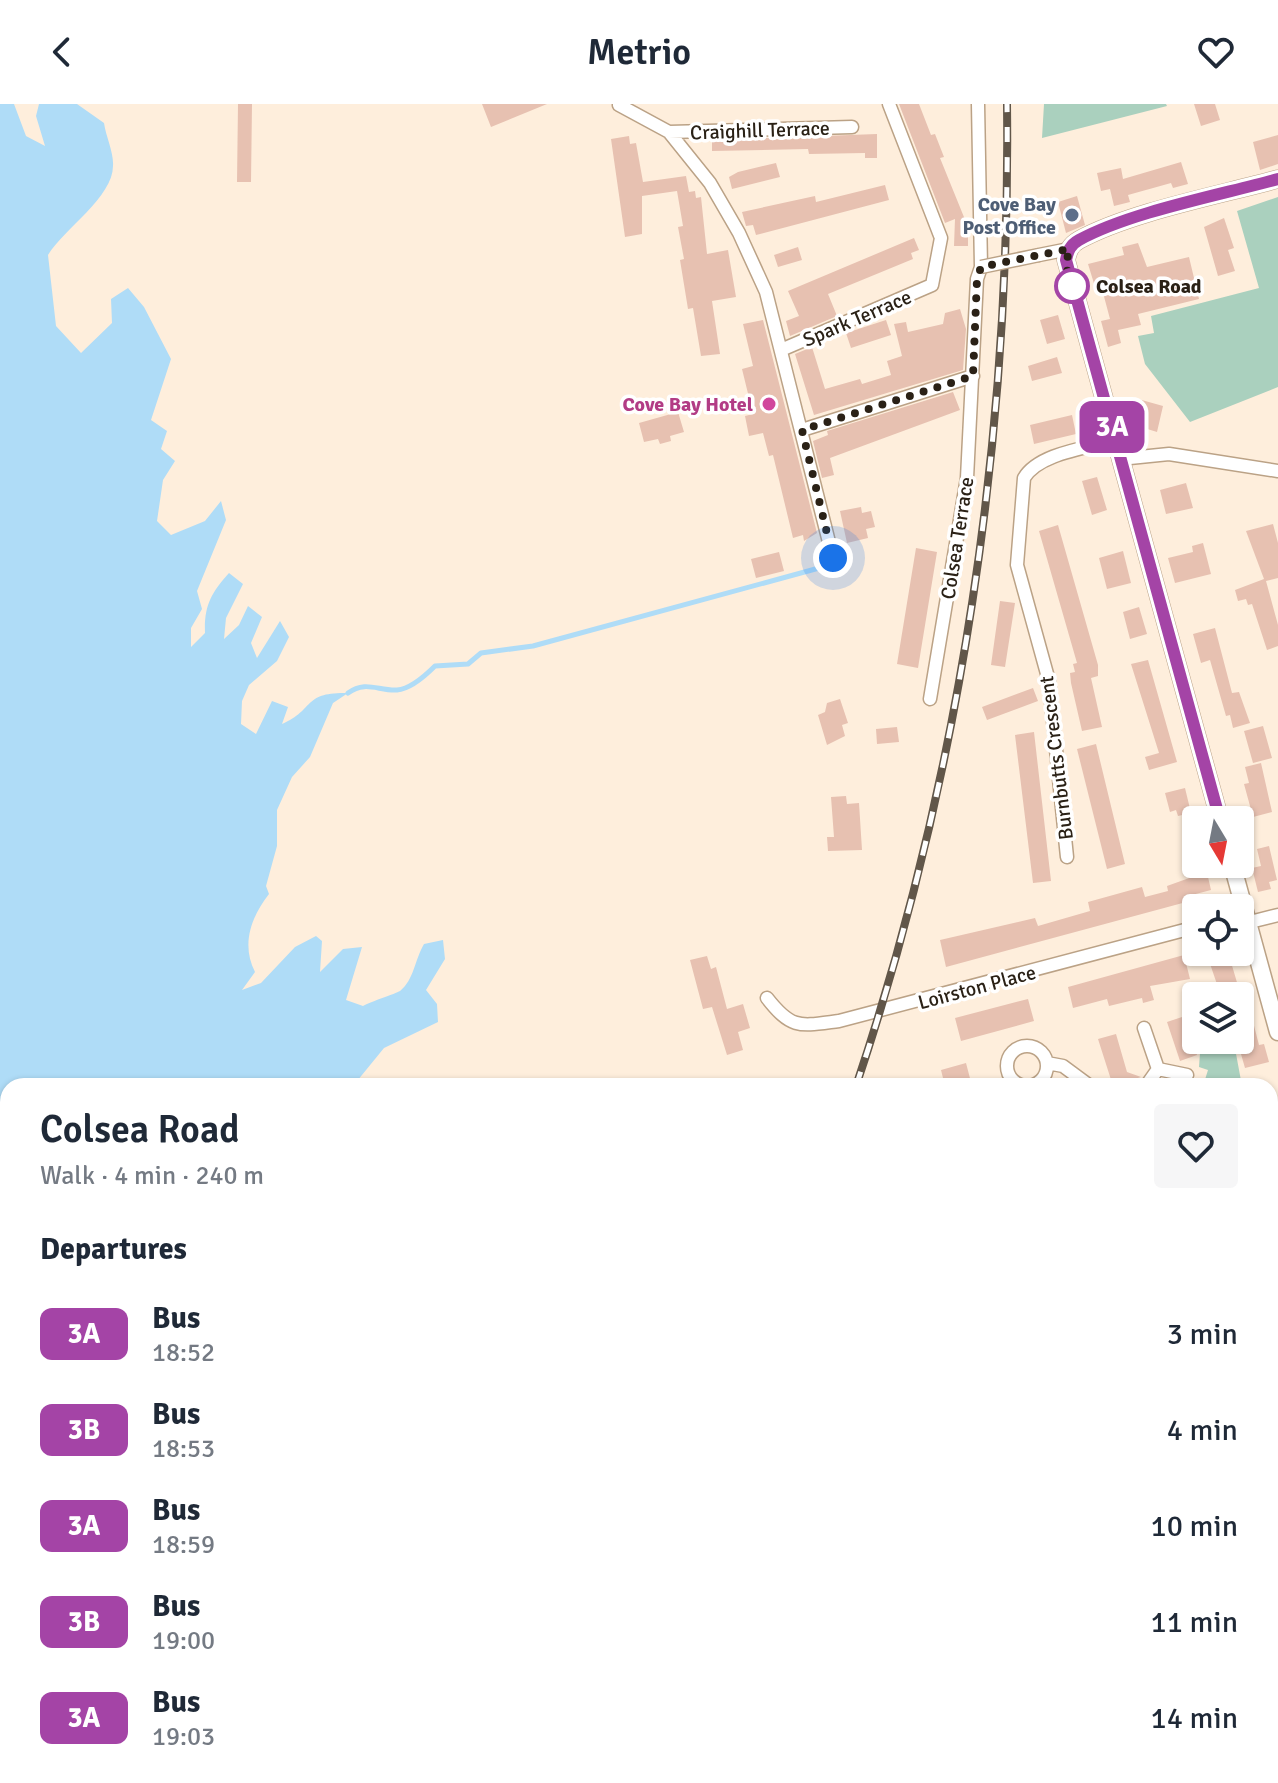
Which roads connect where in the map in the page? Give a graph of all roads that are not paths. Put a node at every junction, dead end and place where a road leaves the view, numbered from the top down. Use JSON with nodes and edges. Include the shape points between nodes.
{"nodes":[{"id":1,"x":889,"y":104,"type":"edge"},
{"id":2,"x":978,"y":104,"type":"edge"},
{"id":3,"x":620,"y":105,"type":"edge"},
{"id":4,"x":842,"y":123,"type":"dead end"},
{"id":5,"x":669,"y":132,"type":"junction"},
{"id":6,"x":1278,"y":179,"type":"edge"},
{"id":7,"x":1069,"y":249,"type":"junction"},
{"id":8,"x":981,"y":267,"type":"junction"},
{"id":9,"x":781,"y":350,"type":"junction"},
{"id":10,"x":973,"y":376,"type":"junction"},
{"id":11,"x":802,"y":430,"type":"junction"},
{"id":12,"x":1115,"y":440,"type":"junction"},
{"id":13,"x":1120,"y":459,"type":"junction"},
{"id":14,"x":1278,"y":471,"type":"edge"},
{"id":15,"x":833,"y":558,"type":"dead end"},
{"id":16,"x":930,"y":699,"type":"dead end"},
{"id":17,"x":1216,"y":806,"type":"edge"},
{"id":18,"x":1067,"y":857,"type":"dead end"},
{"id":19,"x":1278,"y":915,"type":"edge"},
{"id":20,"x":1254,"y":918,"type":"edge"},
{"id":21,"x":1182,"y":931,"type":"edge"},
{"id":22,"x":1254,"y":952,"type":"edge"},
{"id":23,"x":767,"y":998,"type":"dead end"},
{"id":24,"x":1144,"y":1028,"type":"dead end"},
{"id":25,"x":1278,"y":1032,"type":"edge"},
{"id":26,"x":1047,"y":1063,"type":"dead end"},
{"id":27,"x":1158,"y":1069,"type":"junction"},
{"id":28,"x":1187,"y":1075,"type":"dead end"},
{"id":29,"x":1079,"y":1078,"type":"edge"},
{"id":30,"x":1152,"y":1078,"type":"edge"}],
"edges":[{"from":1,"to":9,"type":"street","name":"Spark Terrace","via":[[941,238],[932,285]]},
{"from":2,"to":8,"type":"street"},
{"from":3,"to":5,"type":"street"},
{"from":4,"to":5,"type":"street","name":"Craighill Terrace"},
{"from":5,"to":9,"type":"street","via":[[730,214],[766,292]]},
{"from":6,"to":7,"type":"street","via":[[1130,221],[1079,240]]},
{"from":7,"to":8,"type":"street","bridge":true},
{"from":7,"to":12,"type":"street","via":[[1066,266]]},
{"from":8,"to":10,"type":"street"},
{"from":9,"to":11,"type":"street"},
{"from":10,"to":11,"type":"street"},
{"from":10,"to":16,"type":"street","name":"Colsea Terrace","via":[[967,478]]},
{"from":11,"to":15,"type":"street"},
{"from":12,"to":13,"type":"street"},
{"from":12,"to":18,"type":"street","name":"Burnbutts Crescent","via":[[1044,461],[1030,467],[1024,478],[1017,565],[1049,681]]},
{"from":13,"to":14,"type":"street","via":[[1169,454]]},
{"from":13,"to":17,"type":"street"},
{"from":19,"to":20,"type":"street"},
{"from":21,"to":23,"type":"street","name":"Loirston Place","via":[[839,1021],[801,1026],[785,1021]]},
{"from":22,"to":25,"type":"street"},
{"from":24,"to":27,"type":"street"},
{"from":26,"to":29,"type":"street","via":[[1063,1066]]},
{"from":27,"to":28,"type":"street"},
{"from":27,"to":30,"type":"street"}]}
